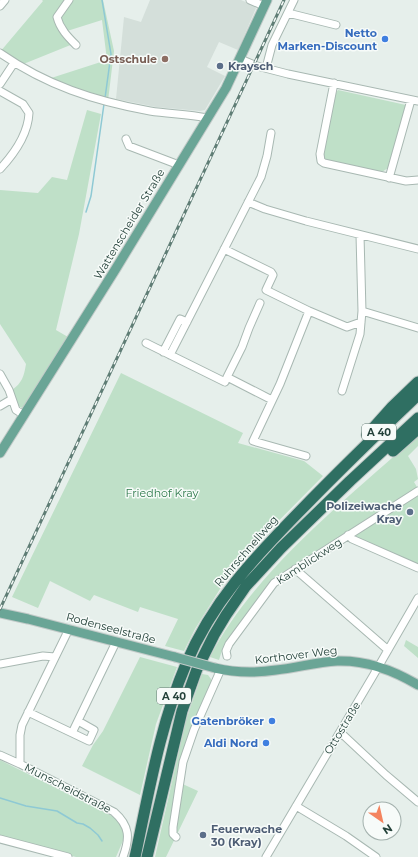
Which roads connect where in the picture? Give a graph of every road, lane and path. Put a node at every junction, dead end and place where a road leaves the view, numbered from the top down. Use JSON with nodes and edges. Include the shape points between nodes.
{"nodes":[{"id":1,"x":5,"y":0,"type":"edge"},
{"id":2,"x":69,"y":0,"type":"edge"},
{"id":3,"x":250,"y":0,"type":"edge"},
{"id":4,"x":294,"y":0,"type":"edge"},
{"id":5,"x":265,"y":3,"type":"edge"},
{"id":6,"x":0,"y":6,"type":"edge"},
{"id":7,"x":288,"y":13,"type":"junction"},
{"id":8,"x":336,"y":25,"type":"dead end"},
{"id":9,"x":76,"y":45,"type":"dead end"},
{"id":10,"x":0,"y":53,"type":"edge"},
{"id":11,"x":240,"y":59,"type":"junction"},
{"id":12,"x":14,"y":63,"type":"junction"},
{"id":13,"x":266,"y":68,"type":"junction"},
{"id":14,"x":0,"y":84,"type":"edge"},
{"id":15,"x":334,"y":84,"type":"junction"},
{"id":16,"x":0,"y":91,"type":"edge"},
{"id":17,"x":415,"y":101,"type":"edge"},
{"id":18,"x":207,"y":118,"type":"junction"},
{"id":19,"x":271,"y":133,"type":"dead end"},
{"id":20,"x":126,"y":139,"type":"dead end"},
{"id":21,"x":179,"y":165,"type":"junction"},
{"id":22,"x":0,"y":169,"type":"edge"},
{"id":23,"x":389,"y":178,"type":"junction"},
{"id":24,"x":418,"y":180,"type":"edge"},
{"id":25,"x":248,"y":202,"type":"junction"},
{"id":26,"x":360,"y":235,"type":"junction"},
{"id":27,"x":224,"y":249,"type":"junction"},
{"id":28,"x":418,"y":249,"type":"edge"},
{"id":29,"x":260,"y":303,"type":"dead end"},
{"id":30,"x":309,"y":311,"type":"junction"},
{"id":31,"x":362,"y":311,"type":"junction"},
{"id":32,"x":187,"y":322,"type":"junction"},
{"id":33,"x":362,"y":322,"type":"junction"},
{"id":34,"x":418,"y":328,"type":"edge"},
{"id":35,"x":146,"y":343,"type":"dead end"},
{"id":36,"x":163,"y":352,"type":"junction"},
{"id":37,"x":170,"y":355,"type":"junction"},
{"id":38,"x":0,"y":374,"type":"edge"},
{"id":39,"x":227,"y":377,"type":"junction"},
{"id":40,"x":418,"y":382,"type":"edge"},
{"id":41,"x":342,"y":391,"type":"dead end"},
{"id":42,"x":418,"y":395,"type":"edge"},
{"id":43,"x":12,"y":399,"type":"junction"},
{"id":44,"x":272,"y":400,"type":"junction"},
{"id":45,"x":0,"y":406,"type":"edge"},
{"id":46,"x":24,"y":415,"type":"junction"},
{"id":47,"x":418,"y":418,"type":"edge"},
{"id":48,"x":418,"y":429,"type":"edge"},
{"id":49,"x":0,"y":453,"type":"edge"},
{"id":50,"x":306,"y":456,"type":"dead end"},
{"id":51,"x":340,"y":470,"type":"junction"},
{"id":52,"x":418,"y":491,"type":"edge"},
{"id":53,"x":325,"y":505,"type":"junction"},
{"id":54,"x":348,"y":535,"type":"junction"},
{"id":55,"x":418,"y":568,"type":"edge"},
{"id":56,"x":295,"y":569,"type":"junction"},
{"id":57,"x":418,"y":598,"type":"edge"},
{"id":58,"x":2,"y":614,"type":"edge"},
{"id":59,"x":69,"y":630,"type":"junction"},
{"id":60,"x":116,"y":642,"type":"junction"},
{"id":61,"x":388,"y":650,"type":"junction"},
{"id":62,"x":227,"y":656,"type":"dead end"},
{"id":63,"x":55,"y":657,"type":"junction"},
{"id":64,"x":0,"y":664,"type":"edge"},
{"id":65,"x":378,"y":667,"type":"junction"},
{"id":66,"x":218,"y":669,"type":"junction"},
{"id":67,"x":418,"y":685,"type":"edge"},
{"id":68,"x":28,"y":712,"type":"junction"},
{"id":69,"x":78,"y":721,"type":"junction"},
{"id":70,"x":72,"y":732,"type":"junction"},
{"id":71,"x":340,"y":732,"type":"junction"},
{"id":72,"x":0,"y":755,"type":"edge"},
{"id":73,"x":20,"y":764,"type":"junction"},
{"id":74,"x":418,"y":802,"type":"edge"},
{"id":75,"x":296,"y":806,"type":"junction"},
{"id":76,"x":176,"y":837,"type":"dead end"},
{"id":77,"x":0,"y":839,"type":"edge"},
{"id":78,"x":63,"y":856,"type":"edge"},
{"id":79,"x":123,"y":857,"type":"edge"},
{"id":80,"x":135,"y":857,"type":"edge"},
{"id":81,"x":148,"y":857,"type":"edge"},
{"id":82,"x":266,"y":857,"type":"edge"},
{"id":83,"x":376,"y":857,"type":"edge"}],
"edges":[{"from":1,"to":6,"type":"street"},
{"from":2,"to":9,"type":"street","via":[[58,21]]},
{"from":3,"to":5,"type":"street"},
{"from":4,"to":7,"type":"street"},
{"from":5,"to":11,"type":"main road","name":"Wattenscheider Straße"},
{"from":7,"to":8,"type":"street"},
{"from":7,"to":13,"type":"street","via":[[272,45]]},
{"from":10,"to":12,"type":"street"},
{"from":11,"to":13,"type":"street"},
{"from":11,"to":18,"type":"main road","name":"Wattenscheider Straße"},
{"from":12,"to":14,"type":"street"},
{"from":12,"to":18,"type":"street","via":[[65,89],[93,98],[152,111]]},
{"from":13,"to":15,"type":"street"},
{"from":15,"to":17,"type":"street"},
{"from":15,"to":23,"type":"street","via":[[320,154],[322,161]]},
{"from":16,"to":22,"type":"street","via":[[23,104],[29,113],[28,123],[18,146]]},
{"from":17,"to":23,"type":"street"},
{"from":18,"to":21,"type":"main road","name":"Wattenscheider Straße"},
{"from":19,"to":25,"type":"street","via":[[262,173]]},
{"from":20,"to":21,"type":"street","via":[[129,146]]},
{"from":21,"to":46,"type":"main road","name":"Wattenscheider Straße"},
{"from":23,"to":24,"type":"street"},
{"from":25,"to":26,"type":"street","via":[[298,219]]},
{"from":25,"to":27,"type":"street"},
{"from":26,"to":28,"type":"street"},
{"from":26,"to":31,"type":"street"},
{"from":27,"to":30,"type":"street","via":[[271,272],[273,275],[266,290]]},
{"from":27,"to":32,"type":"street"},
{"from":29,"to":39,"type":"street"},
{"from":30,"to":33,"type":"street","via":[[347,327]]},
{"from":30,"to":44,"type":"street"},
{"from":31,"to":33,"type":"street"},
{"from":31,"to":34,"type":"street"},
{"from":32,"to":36,"type":"street","via":[[180,319]]},
{"from":32,"to":37,"type":"street"},
{"from":33,"to":41,"type":"street"},
{"from":35,"to":36,"type":"street"},
{"from":36,"to":37,"type":"street"},
{"from":37,"to":39,"type":"street","via":[[225,382]]},
{"from":38,"to":43,"type":"street"},
{"from":39,"to":44,"type":"street"},
{"from":40,"to":51,"type":"highway","via":[[361,441]]},
{"from":42,"to":51,"type":"highway","name":"Ruhrschnellweg","number":"A 40"},
{"from":43,"to":45,"type":"street"},
{"from":43,"to":46,"type":"street","via":[[16,410]]},
{"from":44,"to":50,"type":"street","via":[[253,441]]},
{"from":46,"to":49,"type":"main road","name":"Wattenscheider Straße"},
{"from":47,"to":53,"type":"highway","name":"Ruhrschnellweg","number":"A 40"},
{"from":48,"to":53,"type":"highway","via":[[354,484]]},
{"from":51,"to":80,"type":"highway","name":"Ruhrschnellweg","number":"A 40","via":[[258,554],[226,593],[203,629],[184,668],[170,708]]},
{"from":52,"to":54,"type":"street","name":"Kamblickweg"},
{"from":53,"to":81,"type":"highway","name":"Ruhrschnellweg","number":"A 40","via":[[246,586],[204,653],[182,711]]},
{"from":54,"to":55,"type":"street"},
{"from":54,"to":56,"type":"street","name":"Kamblickweg"},
{"from":56,"to":61,"type":"street"},
{"from":56,"to":62,"type":"street","name":"Kamblickweg","via":[[274,583],[229,644]]},
{"from":57,"to":61,"type":"street","name":"Ottostraße"},
{"from":58,"to":59,"type":"main road","name":"Rodenseelstraße"},
{"from":59,"to":60,"type":"main road","name":"Rodenseelstraße"},
{"from":59,"to":63,"type":"street","name":"Munscheidstraße"},
{"from":60,"to":66,"type":"main road","name":"Rodenseelstraße","bridge":true},
{"from":60,"to":69,"type":"street"},
{"from":61,"to":65,"type":"street","name":"Ottostraße"},
{"from":63,"to":64,"type":"street","via":[[43,656]]},
{"from":63,"to":68,"type":"street","name":"Munscheidstraße"},
{"from":65,"to":66,"type":"main road","name":"Korthover Weg","via":[[337,661],[262,672]]},
{"from":65,"to":67,"type":"main road","name":"Korthover Weg"},
{"from":65,"to":71,"type":"street","name":"Ottostraße"},
{"from":66,"to":76,"type":"street","via":[[183,762],[172,827]]},
{"from":68,"to":70,"type":"street"},
{"from":68,"to":73,"type":"street","name":"Munscheidstraße","via":[[20,736]]},
{"from":69,"to":70,"type":"street"},
{"from":69,"to":70,"type":"street","via":[[94,730],[89,741]]},
{"from":71,"to":74,"type":"street"},
{"from":71,"to":75,"type":"street","name":"Ottostraße"},
{"from":72,"to":73,"type":"street"},
{"from":73,"to":79,"type":"street","name":"Munscheidstraße","via":[[114,812],[127,830],[127,846]]},
{"from":75,"to":82,"type":"street","name":"Ottostraße"},
{"from":75,"to":83,"type":"street"},
{"from":77,"to":78,"type":"street"}]}
